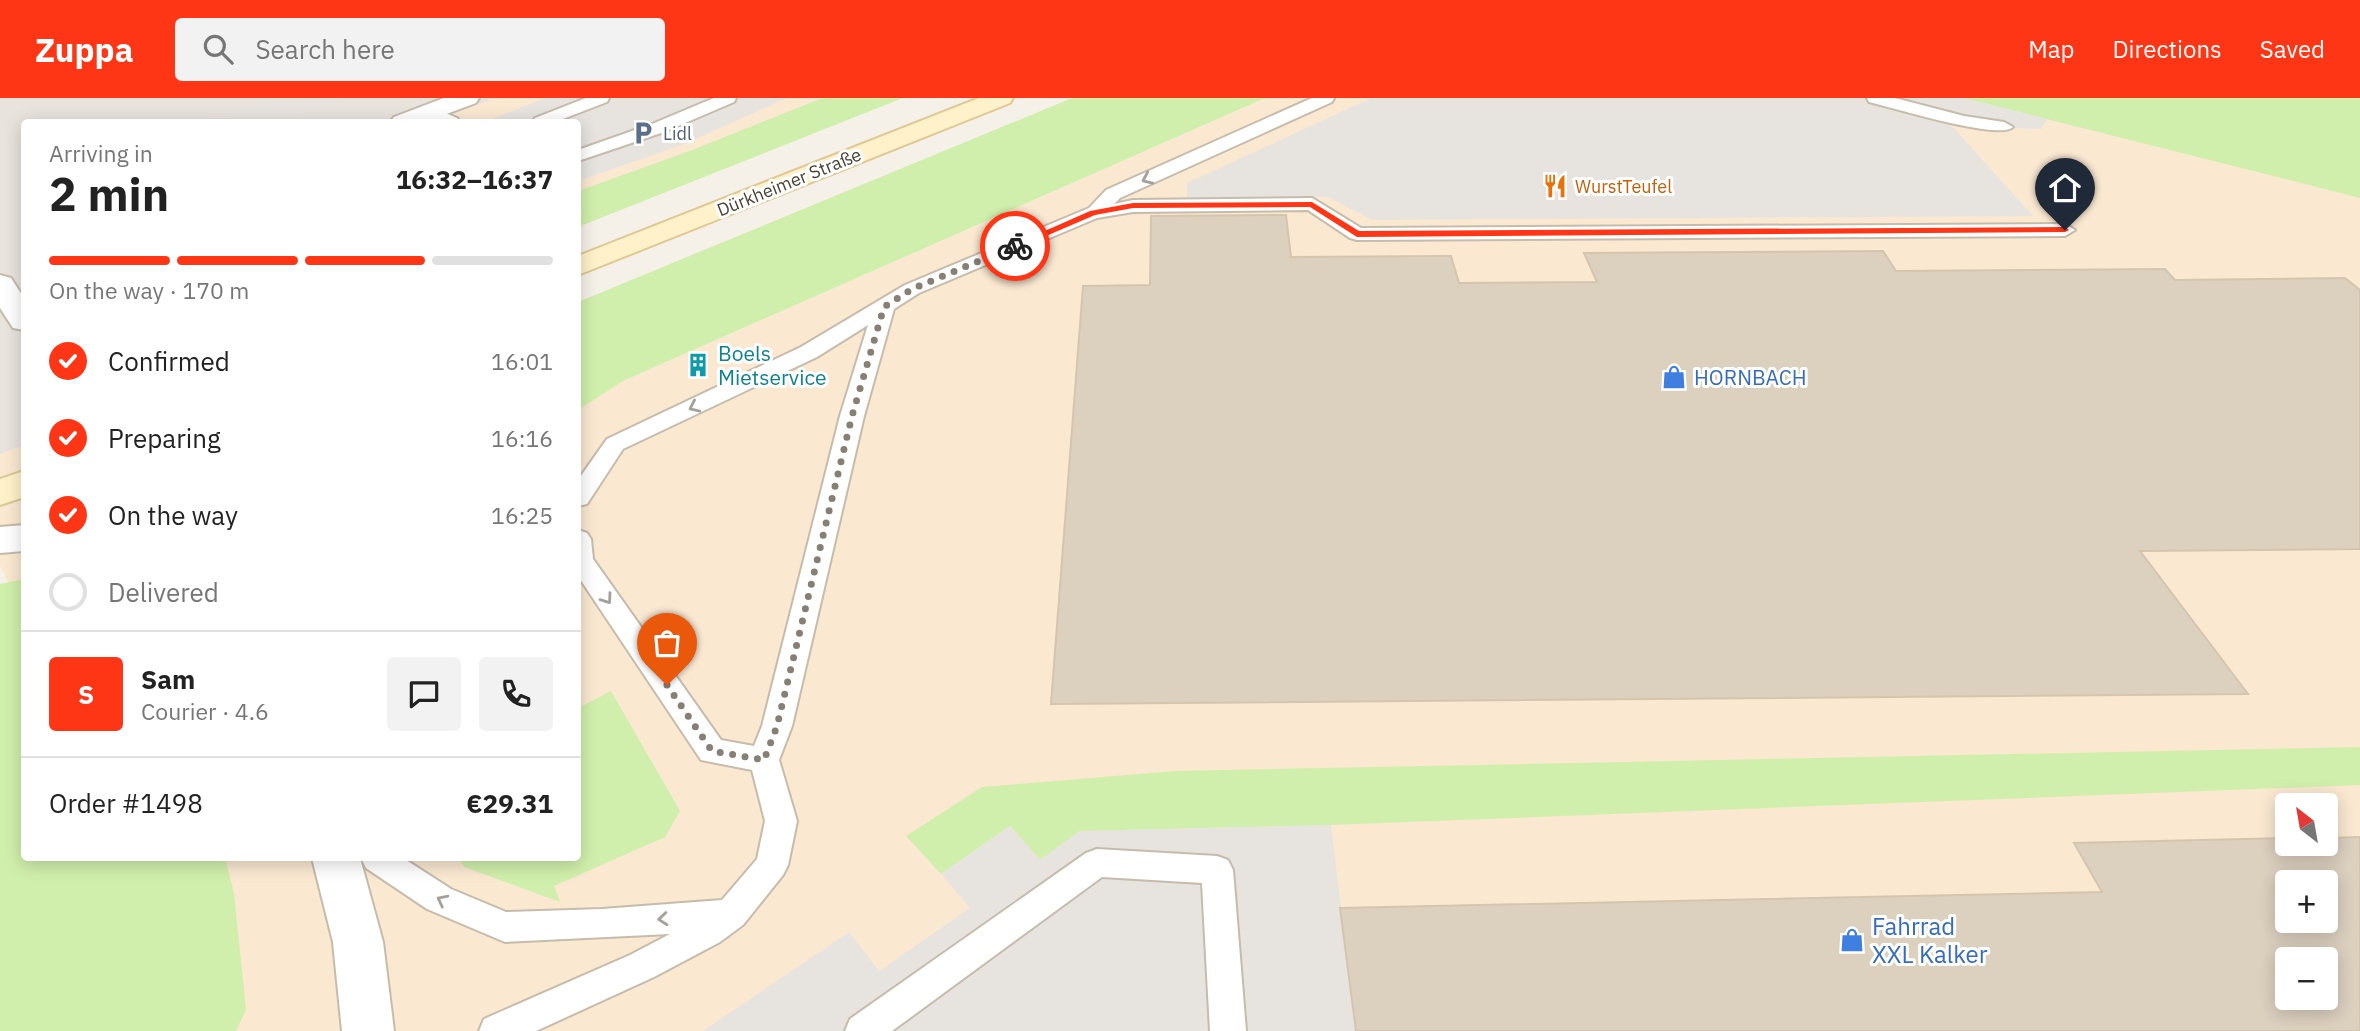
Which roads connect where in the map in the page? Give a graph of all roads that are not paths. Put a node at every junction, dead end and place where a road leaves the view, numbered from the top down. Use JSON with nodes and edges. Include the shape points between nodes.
{"nodes":[{"id":1,"x":467,"y":98,"type":"edge"},
{"id":2,"x":601,"y":98,"type":"edge"},
{"id":3,"x":728,"y":98,"type":"edge"},
{"id":4,"x":1001,"y":98,"type":"edge"},
{"id":5,"x":1326,"y":98,"type":"edge"},
{"id":6,"x":1875,"y":98,"type":"edge"},
{"id":7,"x":441,"y":117,"type":"edge"},
{"id":8,"x":548,"y":119,"type":"edge"},
{"id":9,"x":2004,"y":127,"type":"dead end"},
{"id":10,"x":581,"y":155,"type":"edge"},
{"id":11,"x":1093,"y":213,"type":"junction"},
{"id":12,"x":2065,"y":230,"type":"dead end"},
{"id":13,"x":581,"y":265,"type":"edge"},
{"id":14,"x":21,"y":268,"type":"edge"},
{"id":15,"x":0,"y":276,"type":"edge"},
{"id":16,"x":0,"y":284,"type":"edge"},
{"id":17,"x":884,"y":307,"type":"junction"},
{"id":18,"x":21,"y":316,"type":"edge"},
{"id":19,"x":21,"y":484,"type":"edge"},
{"id":20,"x":0,"y":493,"type":"edge"},
{"id":21,"x":581,"y":494,"type":"edge"},
{"id":22,"x":21,"y":538,"type":"edge"},
{"id":23,"x":0,"y":540,"type":"edge"},
{"id":24,"x":581,"y":561,"type":"edge"},
{"id":25,"x":764,"y":760,"type":"junction"},
{"id":26,"x":337,"y":861,"type":"edge"},
{"id":27,"x":382,"y":861,"type":"edge"},
{"id":28,"x":731,"y":914,"type":"junction"},
{"id":29,"x":368,"y":1031,"type":"edge"},
{"id":30,"x":497,"y":1031,"type":"edge"},
{"id":31,"x":863,"y":1031,"type":"edge"},
{"id":32,"x":1228,"y":1031,"type":"edge"}],
"edges":[{"from":1,"to":7,"type":"street"},
{"from":2,"to":8,"type":"lane"},
{"from":3,"to":10,"type":"lane"},
{"from":4,"to":13,"type":"main road","name":"Dürkheimer Straße"},
{"from":5,"to":11,"type":"lane","one_way":true,"via":[[1113,194]]},
{"from":6,"to":9,"type":"lane"},
{"from":11,"to":12,"type":"lane","via":[[1133,205],[1312,204],[1357,234]]},
{"from":11,"to":17,"type":"lane","via":[[912,289]]},
{"from":14,"to":15,"type":"street"},
{"from":16,"to":18,"type":"street"},
{"from":17,"to":21,"type":"lane","one_way":true,"via":[[809,352],[614,444]]},
{"from":17,"to":25,"type":"lane","via":[[852,416],[777,726]]},
{"from":19,"to":20,"type":"main road"},
{"from":22,"to":23,"type":"street"},
{"from":24,"to":25,"type":"lane","one_way":true,"via":[[712,751]]},
{"from":25,"to":28,"type":"lane","via":[[782,821],[775,854],[772,865]]},
{"from":26,"to":29,"type":"street","via":[[358,942]]},
{"from":28,"to":27,"type":"lane","one_way":true,"via":[[505,927],[439,899]]},
{"from":28,"to":30,"type":"lane","via":[[642,966]]},
{"from":31,"to":32,"type":"lane","via":[[1097,863],[1217,870]]}]}
